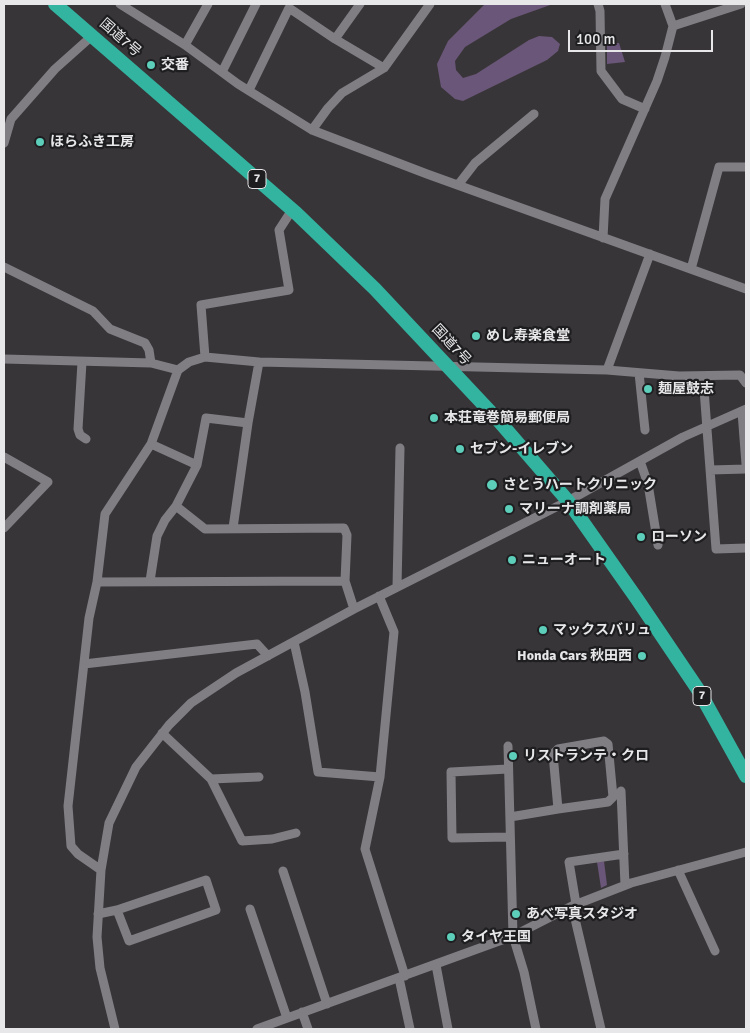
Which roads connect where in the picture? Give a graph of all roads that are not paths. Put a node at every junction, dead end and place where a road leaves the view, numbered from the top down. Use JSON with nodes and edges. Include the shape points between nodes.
{"nodes":[{"id":1,"x":55,"y":4,"type":"edge"},
{"id":2,"x":120,"y":4,"type":"edge"},
{"id":3,"x":208,"y":4,"type":"edge"},
{"id":4,"x":256,"y":4,"type":"edge"},
{"id":5,"x":360,"y":4,"type":"edge"},
{"id":6,"x":430,"y":4,"type":"edge"},
{"id":7,"x":598,"y":4,"type":"edge"},
{"id":8,"x":665,"y":4,"type":"edge"},
{"id":9,"x":741,"y":4,"type":"edge"},
{"id":10,"x":290,"y":6,"type":"edge"},
{"id":11,"x":673,"y":26,"type":"junction"},
{"id":12,"x":92,"y":36,"type":"junction"},
{"id":13,"x":335,"y":39,"type":"junction"},
{"id":14,"x":185,"y":45,"type":"junction"},
{"id":15,"x":384,"y":68,"type":"junction"},
{"id":16,"x":222,"y":72,"type":"junction"},
{"id":17,"x":249,"y":90,"type":"junction"},
{"id":18,"x":645,"y":109,"type":"junction"},
{"id":19,"x":534,"y":114,"type":"dead end"},
{"id":20,"x":7,"y":119,"type":"edge"},
{"id":21,"x":312,"y":130,"type":"junction"},
{"id":22,"x":4,"y":143,"type":"edge"},
{"id":23,"x":746,"y":168,"type":"edge"},
{"id":24,"x":458,"y":185,"type":"junction"},
{"id":25,"x":292,"y":210,"type":"junction"},
{"id":26,"x":603,"y":238,"type":"junction"},
{"id":27,"x":650,"y":254,"type":"junction"},
{"id":28,"x":4,"y":267,"type":"edge"},
{"id":29,"x":691,"y":269,"type":"junction"},
{"id":30,"x":746,"y":289,"type":"edge"},
{"id":31,"x":205,"y":357,"type":"junction"},
{"id":32,"x":4,"y":359,"type":"edge"},
{"id":33,"x":82,"y":362,"type":"junction"},
{"id":34,"x":259,"y":362,"type":"junction"},
{"id":35,"x":151,"y":363,"type":"junction"},
{"id":36,"x":448,"y":366,"type":"junction"},
{"id":37,"x":178,"y":370,"type":"junction"},
{"id":38,"x":607,"y":370,"type":"junction"},
{"id":39,"x":640,"y":373,"type":"junction"},
{"id":40,"x":703,"y":376,"type":"junction"},
{"id":41,"x":746,"y":383,"type":"edge"},
{"id":42,"x":744,"y":411,"type":"edge"},
{"id":43,"x":248,"y":423,"type":"junction"},
{"id":44,"x":706,"y":427,"type":"junction"},
{"id":45,"x":645,"y":430,"type":"dead end"},
{"id":46,"x":86,"y":440,"type":"dead end"},
{"id":47,"x":151,"y":444,"type":"junction"},
{"id":48,"x":400,"y":448,"type":"dead end"},
{"id":49,"x":4,"y":456,"type":"edge"},
{"id":50,"x":640,"y":461,"type":"junction"},
{"id":51,"x":746,"y":464,"type":"edge"},
{"id":52,"x":197,"y":465,"type":"junction"},
{"id":53,"x":746,"y":469,"type":"edge"},
{"id":54,"x":710,"y":470,"type":"junction"},
{"id":55,"x":568,"y":502,"type":"junction"},
{"id":56,"x":176,"y":506,"type":"junction"},
{"id":57,"x":4,"y":528,"type":"edge"},
{"id":58,"x":233,"y":528,"type":"junction"},
{"id":59,"x":658,"y":545,"type":"dead end"},
{"id":60,"x":746,"y":548,"type":"edge"},
{"id":61,"x":150,"y":581,"type":"junction"},
{"id":62,"x":345,"y":581,"type":"junction"},
{"id":63,"x":97,"y":582,"type":"junction"},
{"id":64,"x":397,"y":587,"type":"junction"},
{"id":65,"x":379,"y":596,"type":"junction"},
{"id":66,"x":354,"y":609,"type":"junction"},
{"id":67,"x":294,"y":642,"type":"junction"},
{"id":68,"x":268,"y":656,"type":"junction"},
{"id":69,"x":84,"y":664,"type":"junction"},
{"id":70,"x":162,"y":733,"type":"junction"},
{"id":71,"x":508,"y":746,"type":"dead end"},
{"id":72,"x":508,"y":769,"type":"junction"},
{"id":73,"x":746,"y":776,"type":"edge"},
{"id":74,"x":259,"y":777,"type":"dead end"},
{"id":75,"x":380,"y":777,"type":"junction"},
{"id":76,"x":211,"y":779,"type":"junction"},
{"id":77,"x":621,"y":792,"type":"dead end"},
{"id":78,"x":558,"y":809,"type":"junction"},
{"id":79,"x":510,"y":817,"type":"junction"},
{"id":80,"x":296,"y":833,"type":"dead end"},
{"id":81,"x":510,"y":837,"type":"junction"},
{"id":82,"x":746,"y":852,"type":"edge"},
{"id":83,"x":624,"y":854,"type":"junction"},
{"id":84,"x":101,"y":870,"type":"junction"},
{"id":85,"x":678,"y":870,"type":"junction"},
{"id":86,"x":283,"y":871,"type":"dead end"},
{"id":87,"x":625,"y":885,"type":"junction"},
{"id":88,"x":574,"y":905,"type":"junction"},
{"id":89,"x":250,"y":909,"type":"dead end"},
{"id":90,"x":117,"y":910,"type":"junction"},
{"id":91,"x":98,"y":914,"type":"junction"},
{"id":92,"x":513,"y":936,"type":"junction"},
{"id":93,"x":715,"y":951,"type":"dead end"},
{"id":94,"x":436,"y":965,"type":"junction"},
{"id":95,"x":402,"y":977,"type":"junction"},
{"id":96,"x":327,"y":1004,"type":"junction"},
{"id":97,"x":302,"y":1012,"type":"junction"},
{"id":98,"x":287,"y":1018,"type":"junction"},
{"id":99,"x":115,"y":1029,"type":"edge"},
{"id":100,"x":257,"y":1029,"type":"edge"},
{"id":101,"x":308,"y":1029,"type":"edge"},
{"id":102,"x":410,"y":1029,"type":"edge"},
{"id":103,"x":448,"y":1029,"type":"edge"},
{"id":104,"x":536,"y":1029,"type":"edge"},
{"id":105,"x":601,"y":1029,"type":"edge"}],
"edges":[{"from":1,"to":12,"type":"highway","name":"国道7号","number":"7"},
{"from":2,"to":14,"type":"street"},
{"from":3,"to":14,"type":"street"},
{"from":4,"to":16,"type":"street"},
{"from":5,"to":13,"type":"street"},
{"from":6,"to":15,"type":"street"},
{"from":7,"to":18,"type":"street","via":[[601,71],[622,99]]},
{"from":8,"to":11,"type":"street"},
{"from":9,"to":11,"type":"street"},
{"from":10,"to":13,"type":"street"},
{"from":10,"to":17,"type":"street"},
{"from":11,"to":18,"type":"street","via":[[660,73]]},
{"from":12,"to":20,"type":"street"},
{"from":12,"to":25,"type":"highway","name":"国道7号","number":"7"},
{"from":13,"to":15,"type":"street"},
{"from":14,"to":16,"type":"street"},
{"from":15,"to":21,"type":"street","via":[[342,93]]},
{"from":16,"to":17,"type":"street"},
{"from":17,"to":21,"type":"street"},
{"from":18,"to":26,"type":"street","via":[[605,199]]},
{"from":19,"to":24,"type":"street","via":[[475,163]]},
{"from":20,"to":22,"type":"street"},
{"from":21,"to":24,"type":"street"},
{"from":23,"to":29,"type":"street","via":[[718,167]]},
{"from":24,"to":26,"type":"street"},
{"from":25,"to":31,"type":"street","via":[[279,230],[289,290],[201,305]]},
{"from":25,"to":36,"type":"highway","name":"国道7号","number":"7","via":[[375,289]]},
{"from":26,"to":27,"type":"street"},
{"from":27,"to":29,"type":"street"},
{"from":27,"to":38,"type":"street"},
{"from":28,"to":35,"type":"street","via":[[93,311],[110,329],[145,343]]},
{"from":29,"to":30,"type":"street"},
{"from":31,"to":34,"type":"street"},
{"from":31,"to":37,"type":"street"},
{"from":32,"to":33,"type":"street"},
{"from":33,"to":35,"type":"street"},
{"from":33,"to":46,"type":"street","via":[[78,429]]},
{"from":34,"to":36,"type":"street"},
{"from":34,"to":43,"type":"street"},
{"from":35,"to":37,"type":"street"},
{"from":36,"to":38,"type":"street"},
{"from":36,"to":55,"type":"highway","name":"国道7号","number":"7"},
{"from":37,"to":47,"type":"street"},
{"from":38,"to":39,"type":"street"},
{"from":39,"to":40,"type":"street"},
{"from":39,"to":45,"type":"street"},
{"from":40,"to":41,"type":"street","via":[[740,375]]},
{"from":40,"to":44,"type":"street"},
{"from":42,"to":44,"type":"street"},
{"from":42,"to":51,"type":"street"},
{"from":43,"to":52,"type":"street","via":[[206,418]]},
{"from":43,"to":58,"type":"street"},
{"from":44,"to":50,"type":"street"},
{"from":44,"to":54,"type":"street"},
{"from":47,"to":52,"type":"street"},
{"from":47,"to":63,"type":"street","via":[[105,514]]},
{"from":48,"to":64,"type":"street"},
{"from":49,"to":57,"type":"street","via":[[48,482]]},
{"from":50,"to":55,"type":"street"},
{"from":50,"to":59,"type":"street","via":[[648,484]]},
{"from":52,"to":56,"type":"street"},
{"from":53,"to":54,"type":"street"},
{"from":54,"to":60,"type":"street","via":[[716,549]]},
{"from":55,"to":64,"type":"street"},
{"from":55,"to":73,"type":"highway","name":"国道7号","number":"7","via":[[699,691]]},
{"from":56,"to":58,"type":"street","via":[[205,529]]},
{"from":56,"to":61,"type":"street","via":[[157,536]]},
{"from":58,"to":62,"type":"street","via":[[344,528]]},
{"from":61,"to":62,"type":"street"},
{"from":61,"to":63,"type":"street"},
{"from":62,"to":66,"type":"street"},
{"from":63,"to":69,"type":"street"},
{"from":64,"to":65,"type":"street"},
{"from":65,"to":66,"type":"street"},
{"from":65,"to":75,"type":"street","via":[[394,632]]},
{"from":66,"to":67,"type":"street"},
{"from":67,"to":68,"type":"street"},
{"from":67,"to":75,"type":"street","via":[[318,772]]},
{"from":68,"to":69,"type":"street","via":[[257,644]]},
{"from":68,"to":70,"type":"street","via":[[191,702]]},
{"from":69,"to":84,"type":"street","via":[[68,806],[71,846]]},
{"from":70,"to":76,"type":"street"},
{"from":70,"to":84,"type":"street","via":[[136,767],[109,823]]},
{"from":71,"to":72,"type":"street"},
{"from":72,"to":79,"type":"street"},
{"from":72,"to":81,"type":"street","via":[[451,772],[452,838]]},
{"from":74,"to":76,"type":"street"},
{"from":75,"to":95,"type":"street","via":[[365,849]]},
{"from":76,"to":80,"type":"street","via":[[242,841]]},
{"from":77,"to":83,"type":"street"},
{"from":78,"to":78,"type":"street","via":[[608,802],[612,797],[608,744],[604,741],[558,749],[553,754]]},
{"from":78,"to":79,"type":"street"},
{"from":79,"to":81,"type":"street"},
{"from":81,"to":92,"type":"street"},
{"from":82,"to":85,"type":"street"},
{"from":83,"to":87,"type":"street"},
{"from":83,"to":88,"type":"street","via":[[569,862]]},
{"from":84,"to":91,"type":"street"},
{"from":85,"to":87,"type":"street"},
{"from":85,"to":93,"type":"street"},
{"from":86,"to":96,"type":"street"},
{"from":87,"to":88,"type":"street"},
{"from":88,"to":92,"type":"street"},
{"from":88,"to":105,"type":"street"},
{"from":89,"to":98,"type":"street"},
{"from":90,"to":90,"type":"street","via":[[206,880],[216,910],[129,942]]},
{"from":90,"to":91,"type":"street"},
{"from":91,"to":99,"type":"street","via":[[100,968]]},
{"from":92,"to":94,"type":"street"},
{"from":92,"to":104,"type":"street"},
{"from":94,"to":95,"type":"street"},
{"from":94,"to":103,"type":"street"},
{"from":95,"to":96,"type":"street"},
{"from":95,"to":102,"type":"street"},
{"from":96,"to":97,"type":"street"},
{"from":97,"to":98,"type":"street"},
{"from":97,"to":101,"type":"street"},
{"from":98,"to":100,"type":"street"}]}
